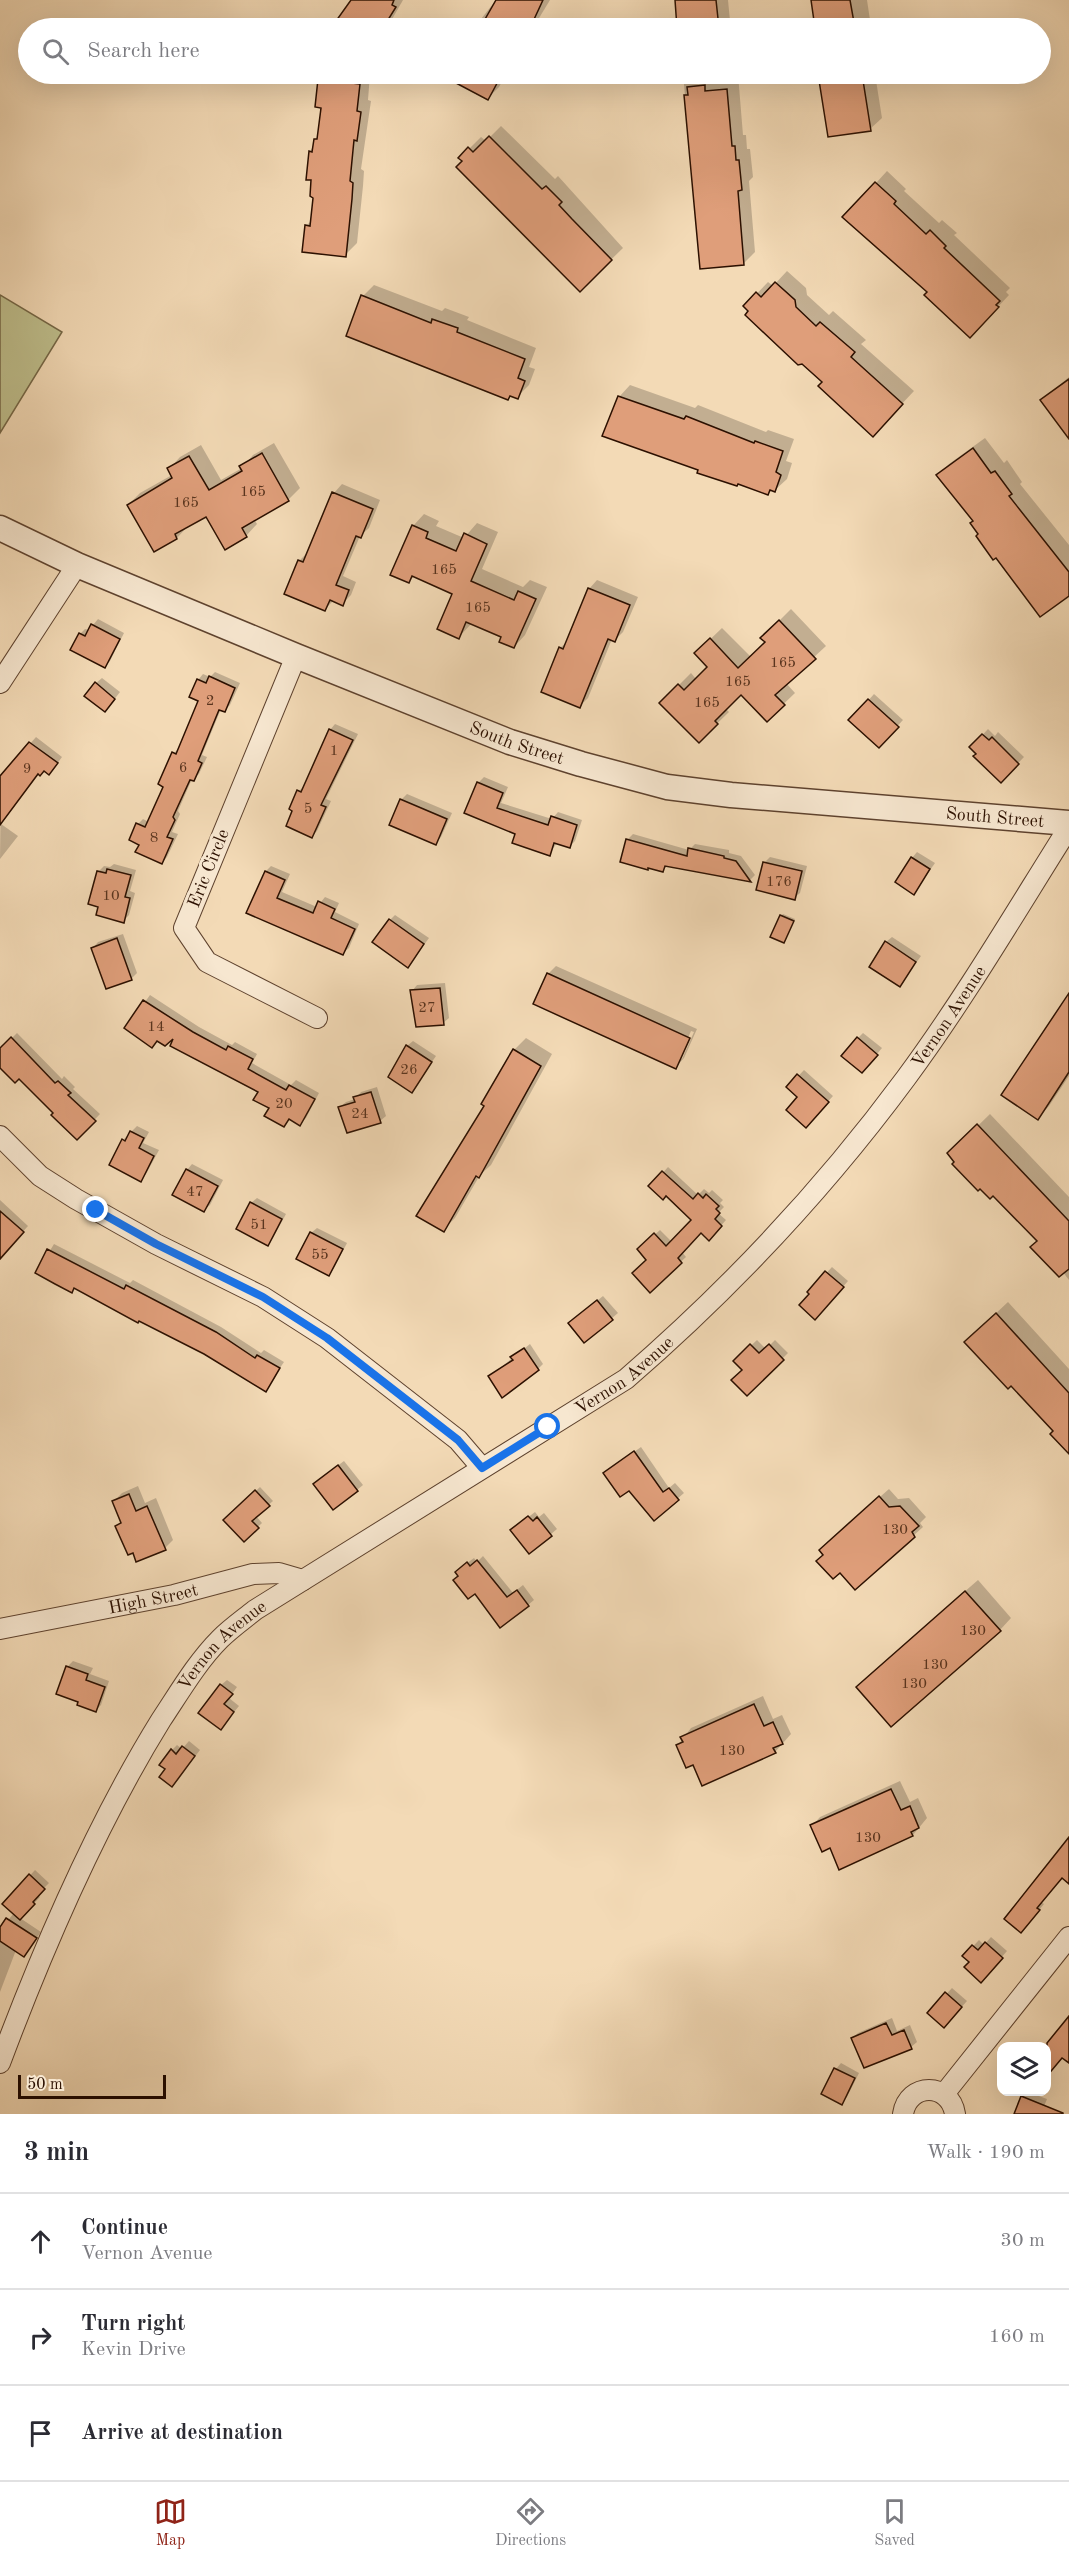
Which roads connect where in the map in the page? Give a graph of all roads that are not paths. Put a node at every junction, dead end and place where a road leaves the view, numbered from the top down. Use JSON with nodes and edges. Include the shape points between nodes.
{"nodes":[{"id":1,"x":0,"y":528,"type":"edge"},
{"id":2,"x":77,"y":565,"type":"junction"},
{"id":3,"x":296,"y":656,"type":"junction"},
{"id":4,"x":0,"y":683,"type":"edge"},
{"id":5,"x":1069,"y":825,"type":"edge"},
{"id":6,"x":317,"y":1018,"type":"dead end"},
{"id":7,"x":0,"y":1136,"type":"edge"},
{"id":8,"x":482,"y":1468,"type":"junction"},
{"id":9,"x":303,"y":1580,"type":"junction"},
{"id":10,"x":0,"y":1629,"type":"edge"},
{"id":11,"x":1069,"y":1937,"type":"edge"},
{"id":12,"x":0,"y":2063,"type":"edge"},
{"id":13,"x":944,"y":2094,"type":"junction"},
{"id":14,"x":903,"y":2114,"type":"edge"},
{"id":15,"x":955,"y":2114,"type":"edge"}],
"edges":[{"from":1,"to":2,"type":"street","name":"South Street"},
{"from":2,"to":3,"type":"street","name":"South Street"},
{"from":2,"to":4,"type":"street"},
{"from":3,"to":5,"type":"street","name":"South Street","via":[[510,742],[666,787]]},
{"from":3,"to":6,"type":"street","name":"Eric Circle","via":[[184,928],[207,962]]},
{"from":5,"to":8,"type":"street","name":"Vernon Avenue","via":[[906,1078],[826,1178],[736,1278],[626,1379]]},
{"from":7,"to":8,"type":"street","via":[[40,1176],[76,1199],[263,1297],[327,1338],[458,1440]]},
{"from":8,"to":9,"type":"street","name":"Vernon Avenue"},
{"from":9,"to":10,"type":"street","name":"High Street","via":[[279,1573],[253,1574],[174,1595]]},
{"from":9,"to":12,"type":"street","name":"Vernon Avenue","via":[[255,1610],[219,1640],[176,1698],[112,1806]]},
{"from":11,"to":13,"type":"street"},
{"from":13,"to":14,"type":"street","via":[[936,2090],[919,2091],[906,2103]]},
{"from":13,"to":15,"type":"street"}]}
